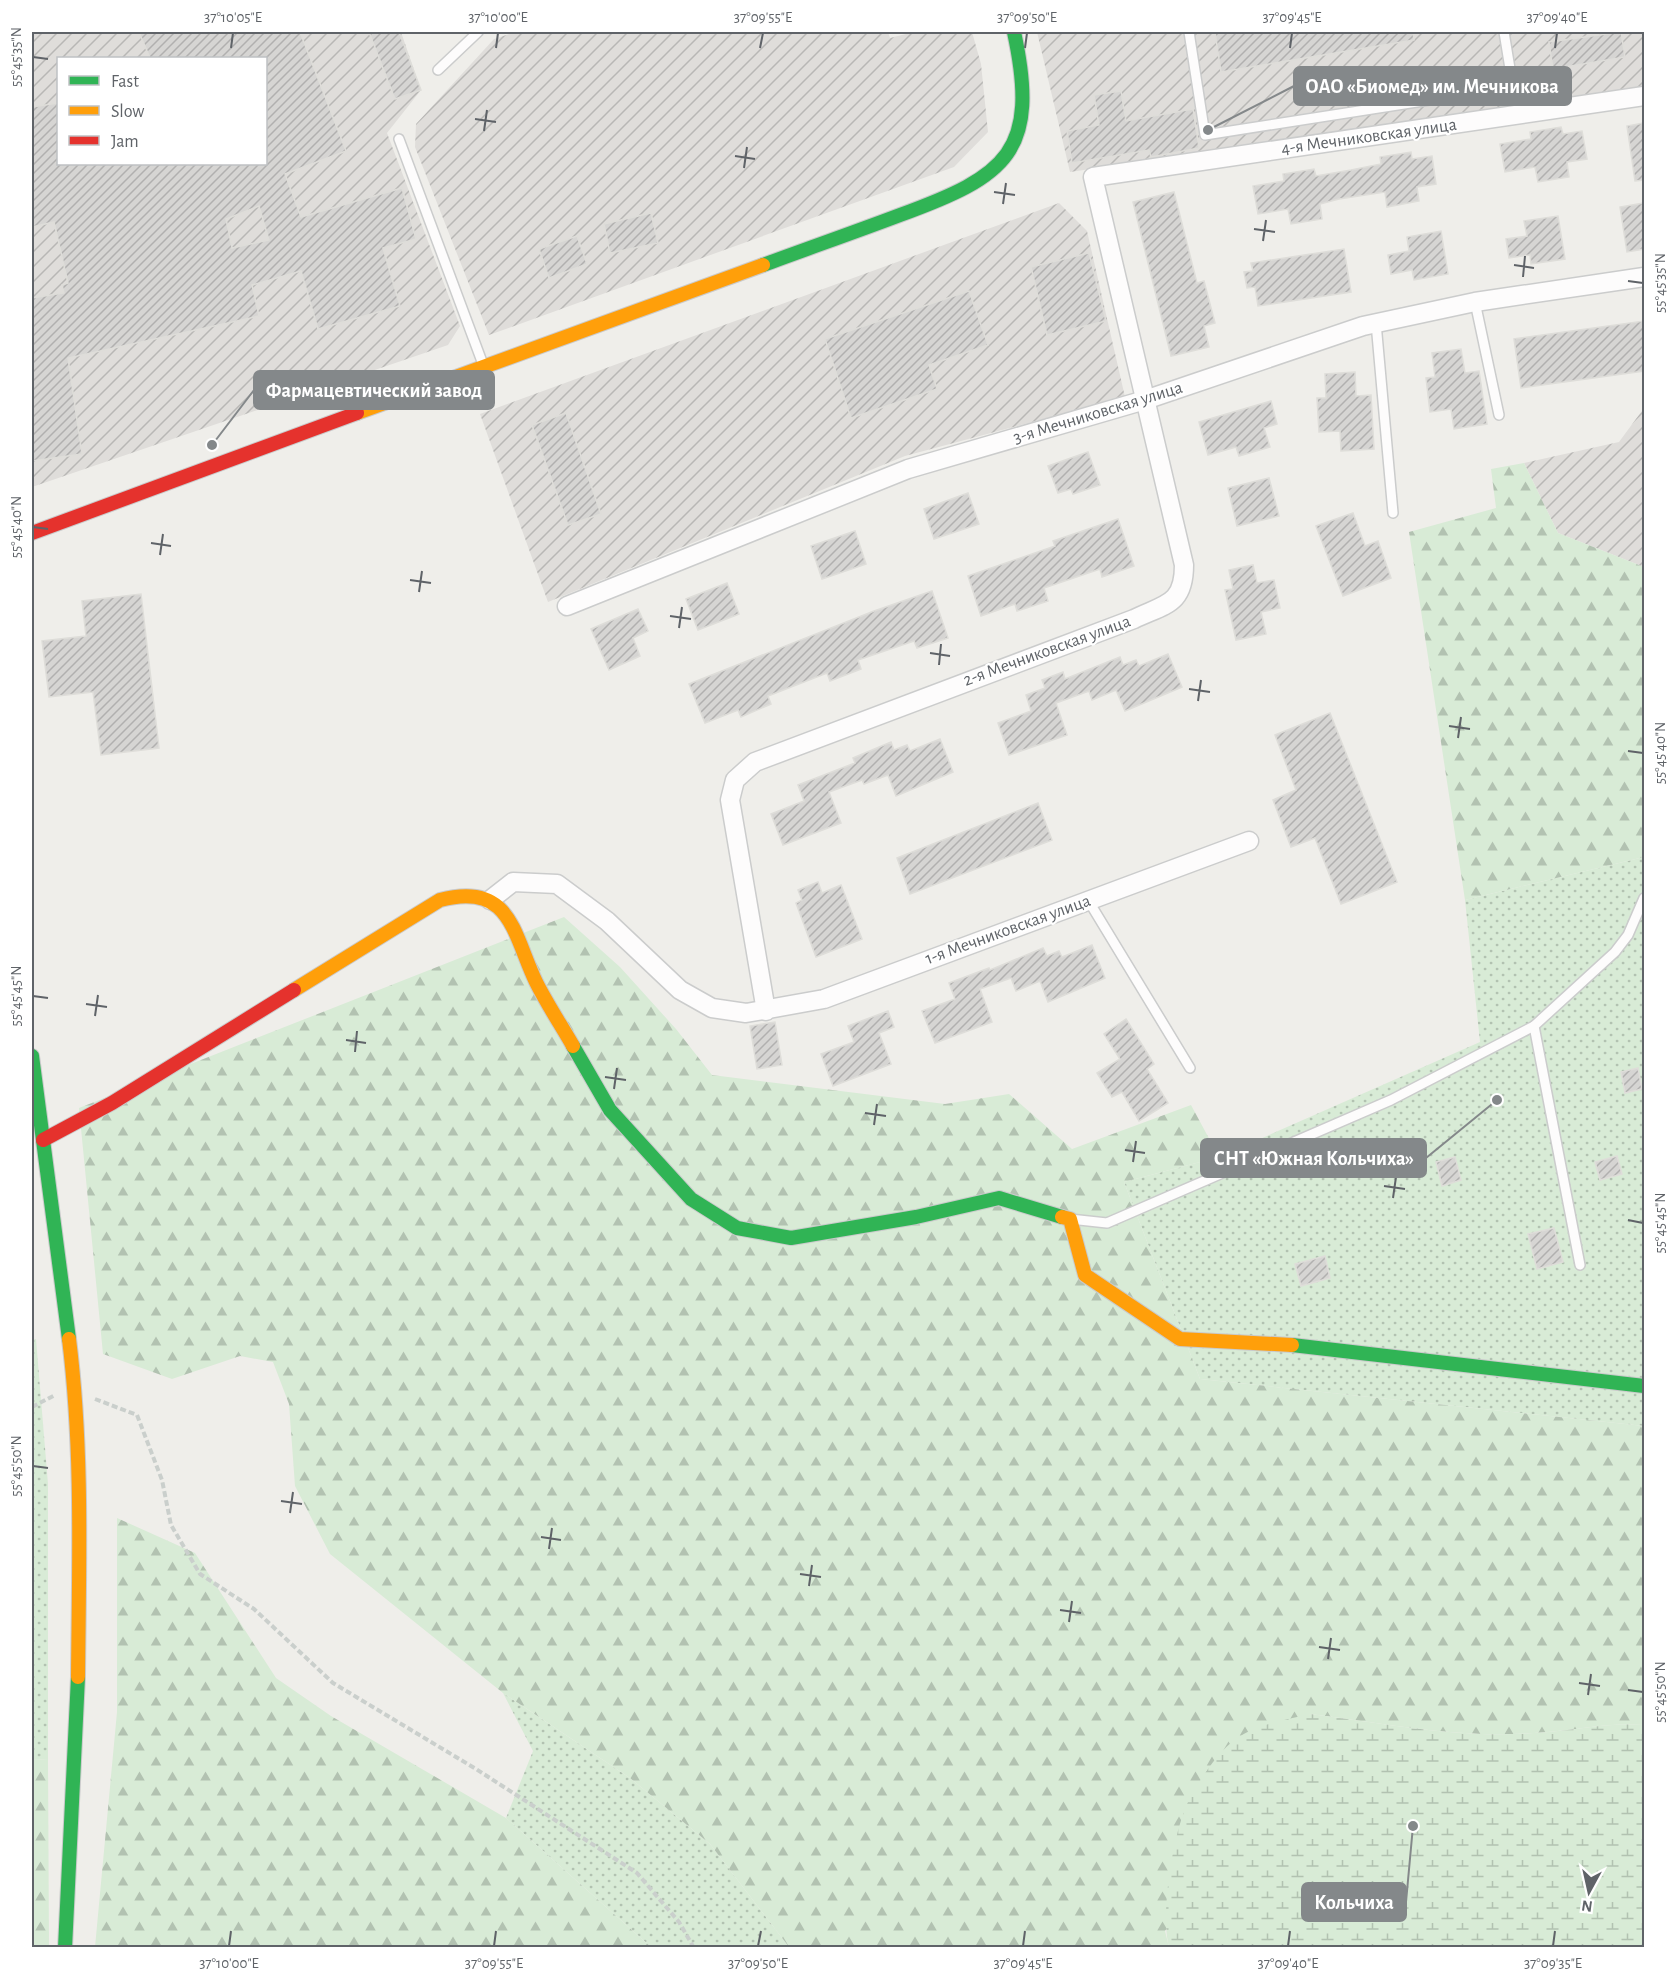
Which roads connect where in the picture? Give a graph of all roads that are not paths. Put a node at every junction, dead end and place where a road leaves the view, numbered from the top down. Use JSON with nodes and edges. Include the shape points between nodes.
{"nodes":[{"id":1,"x":477,"y":32,"type":"edge"},
{"id":2,"x":1014,"y":32,"type":"edge"},
{"id":3,"x":1189,"y":32,"type":"edge"},
{"id":4,"x":1504,"y":32,"type":"edge"},
{"id":5,"x":438,"y":70,"type":"dead end"},
{"id":6,"x":1644,"y":96,"type":"edge"},
{"id":7,"x":399,"y":139,"type":"dead end"},
{"id":8,"x":1094,"y":177,"type":"joint"},
{"id":9,"x":1644,"y":277,"type":"edge"},
{"id":10,"x":1475,"y":302,"type":"junction"},
{"id":11,"x":1376,"y":324,"type":"junction"},
{"id":12,"x":484,"y":367,"type":"junction"},
{"id":13,"x":1145,"y":400,"type":"junction"},
{"id":14,"x":1499,"y":415,"type":"dead end"},
{"id":15,"x":1393,"y":513,"type":"dead end"},
{"id":16,"x":32,"y":533,"type":"edge"},
{"id":17,"x":567,"y":606,"type":"dead end"},
{"id":18,"x":1249,"y":840,"type":"dead end"},
{"id":19,"x":1644,"y":898,"type":"edge"},
{"id":20,"x":490,"y":900,"type":"junction"},
{"id":21,"x":1088,"y":900,"type":"junction"},
{"id":22,"x":766,"y":1011,"type":"junction"},
{"id":23,"x":1534,"y":1026,"type":"junction"},
{"id":24,"x":32,"y":1056,"type":"edge"},
{"id":25,"x":1190,"y":1068,"type":"dead end"},
{"id":26,"x":43,"y":1140,"type":"junction"},
{"id":27,"x":1070,"y":1219,"type":"junction"},
{"id":28,"x":1580,"y":1265,"type":"dead end"},
{"id":29,"x":1644,"y":1386,"type":"edge"},
{"id":30,"x":64,"y":1947,"type":"edge"}],
"edges":[{"from":1,"to":5,"type":"lane"},
{"from":2,"to":12,"type":"main road","via":[[1025,80],[1019,133],[996,169],[955,195]]},
{"from":3,"to":4,"type":"lane","via":[[1205,135],[1513,87]]},
{"from":6,"to":8,"type":"street","name":"4-я Мечниковская улица"},
{"from":7,"to":12,"type":"lane"},
{"from":8,"to":13,"type":"street","name":"2-я Мечниковская улица"},
{"from":9,"to":10,"type":"street","name":"3-я Мечниковская улица"},
{"from":10,"to":11,"type":"street","name":"3-я Мечниковская улица"},
{"from":10,"to":14,"type":"lane"},
{"from":11,"to":13,"type":"street","name":"3-я Мечниковская улица"},
{"from":11,"to":15,"type":"lane"},
{"from":12,"to":16,"type":"main road"},
{"from":13,"to":17,"type":"street","name":"3-я Мечниковская улица","via":[[908,469]]},
{"from":13,"to":22,"type":"street","name":"2-я Мечниковская улица","via":[[1184,565],[1184,584],[1177,598],[1134,619],[755,762],[735,780],[730,800]]},
{"from":18,"to":21,"type":"street","name":"1-я Мечниковская улица"},
{"from":19,"to":23,"type":"lane","via":[[1628,935],[1615,952]]},
{"from":20,"to":22,"type":"street","name":"1-я Мечниковская улица","via":[[513,882],[557,884],[607,921],[680,990],[712,1008],[746,1013]]},
{"from":20,"to":26,"type":"main road","via":[[462,894],[440,900],[112,1103]]},
{"from":20,"to":27,"type":"main road","via":[[516,929],[537,982],[610,1110],[691,1199],[737,1228],[791,1238],[999,1198]]},
{"from":21,"to":22,"type":"street","name":"1-я Мечниковская улица","via":[[824,999]]},
{"from":21,"to":25,"type":"lane"},
{"from":23,"to":27,"type":"lane","via":[[1391,1100],[1107,1223]]},
{"from":23,"to":28,"type":"lane"},
{"from":24,"to":26,"type":"main road"},
{"from":26,"to":30,"type":"main road","via":[[75,1396],[79,1533],[78,1693]]},
{"from":27,"to":29,"type":"main road","via":[[1085,1275],[1180,1339],[1293,1344]]}]}
